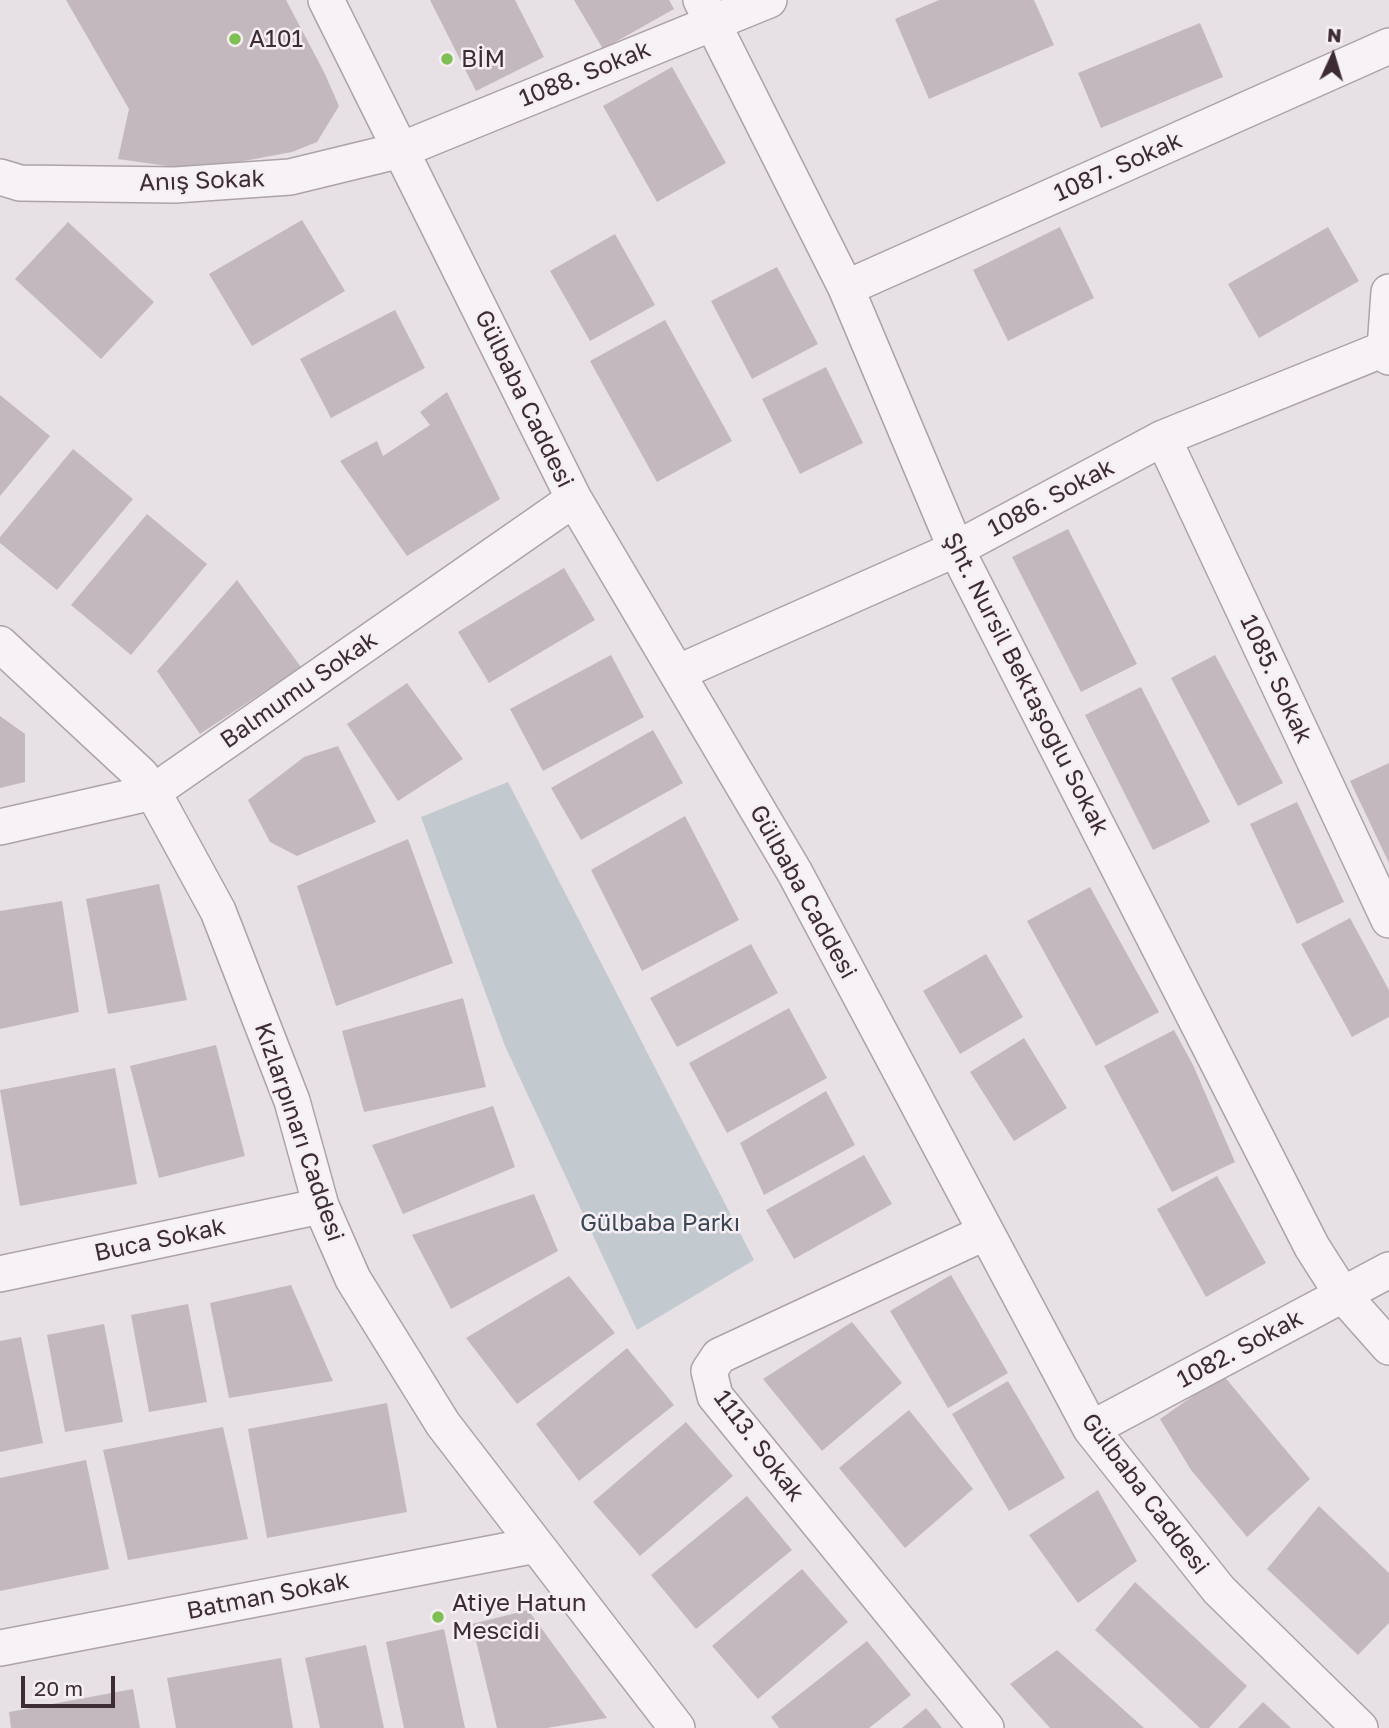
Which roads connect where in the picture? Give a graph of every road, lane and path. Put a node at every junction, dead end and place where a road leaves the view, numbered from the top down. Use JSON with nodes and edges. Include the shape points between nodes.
{"nodes":[{"id":1,"x":326,"y":0,"type":"edge"},
{"id":2,"x":769,"y":0,"type":"edge"},
{"id":3,"x":706,"y":11,"type":"edge"},
{"id":4,"x":1389,"y":46,"type":"edge"},
{"id":5,"x":401,"y":150,"type":"junction"},
{"id":6,"x":0,"y":177,"type":"edge"},
{"id":7,"x":846,"y":288,"type":"junction"},
{"id":8,"x":1389,"y":292,"type":"edge"},
{"id":9,"x":1388,"y":351,"type":"edge"},
{"id":10,"x":1163,"y":438,"type":"junction"},
{"id":11,"x":574,"y":499,"type":"junction"},
{"id":12,"x":956,"y":549,"type":"junction"},
{"id":13,"x":0,"y":644,"type":"edge"},
{"id":14,"x":677,"y":673,"type":"junction"},
{"id":15,"x":153,"y":792,"type":"junction"},
{"id":16,"x":0,"y":827,"type":"edge"},
{"id":17,"x":1389,"y":920,"type":"edge"},
{"id":18,"x":321,"y":1206,"type":"junction"},
{"id":19,"x":986,"y":1232,"type":"junction"},
{"id":20,"x":1389,"y":1270,"type":"edge"},
{"id":21,"x":0,"y":1274,"type":"edge"},
{"id":22,"x":1342,"y":1294,"type":"junction"},
{"id":23,"x":1389,"y":1347,"type":"edge"},
{"id":24,"x":1091,"y":1429,"type":"junction"},
{"id":25,"x":536,"y":1545,"type":"junction"},
{"id":26,"x":0,"y":1648,"type":"edge"},
{"id":27,"x":677,"y":1728,"type":"edge"},
{"id":28,"x":986,"y":1728,"type":"edge"},
{"id":29,"x":1360,"y":1728,"type":"edge"}],
"edges":[{"from":1,"to":5,"type":"street","name":"Gülbaba Caddesi"},
{"from":2,"to":3,"type":"street","name":"1088. Sokak"},
{"from":3,"to":5,"type":"street","name":"1088. Sokak"},
{"from":3,"to":7,"type":"street","name":"Şht. Nursil Bektaşoğlu Sokak"},
{"from":4,"to":7,"type":"street","name":"1087. Sokak"},
{"from":5,"to":6,"type":"street","name":"Anış Sokak","via":[[290,177],[188,184],[20,183]]},
{"from":5,"to":11,"type":"street","name":"Gülbaba Caddesi"},
{"from":7,"to":12,"type":"street","name":"Şht. Nursil Bektaşoğlu Sokak"},
{"from":8,"to":9,"type":"street"},
{"from":9,"to":10,"type":"street","name":"1086. Sokak"},
{"from":10,"to":12,"type":"street","name":"1086. Sokak"},
{"from":10,"to":17,"type":"street","name":"1085. Sokak"},
{"from":11,"to":14,"type":"street","name":"Gülbaba Caddesi"},
{"from":11,"to":15,"type":"street","name":"Balmumu Sokak"},
{"from":12,"to":14,"type":"street","name":"1086. Sokak"},
{"from":12,"to":22,"type":"street","name":"Şht. Nursil Bektaşoğlu Sokak","via":[[1312,1247]]},
{"from":13,"to":15,"type":"street","name":"Kızlarpınarı Caddesi","via":[[141,775]]},
{"from":14,"to":19,"type":"street","name":"Gülbaba Caddesi","via":[[795,873]]},
{"from":15,"to":16,"type":"street","name":"Balmumu Sokak"},
{"from":15,"to":18,"type":"street","name":"Kızlarpınarı Caddesi","via":[[218,911],[292,1101]]},
{"from":18,"to":21,"type":"street","name":"Buca Sokak"},
{"from":18,"to":25,"type":"street","name":"Kızlarpınarı Caddesi","via":[[353,1279],[443,1424]]},
{"from":19,"to":24,"type":"street","name":"Gülbaba Caddesi"},
{"from":19,"to":28,"type":"street","name":"1113. Sokak","via":[[719,1356],[709,1371],[715,1396]]},
{"from":20,"to":22,"type":"street","name":"1082. Sokak"},
{"from":22,"to":23,"type":"street","name":"Şht. Nursil Bektaşoğlu Sokak"},
{"from":22,"to":24,"type":"street","name":"1082. Sokak"},
{"from":24,"to":29,"type":"street","name":"Gülbaba Caddesi","via":[[1219,1590]]},
{"from":25,"to":26,"type":"street","name":"Batman Sokak"},
{"from":25,"to":27,"type":"street","name":"Kızlarpınarı Caddesi"}]}
